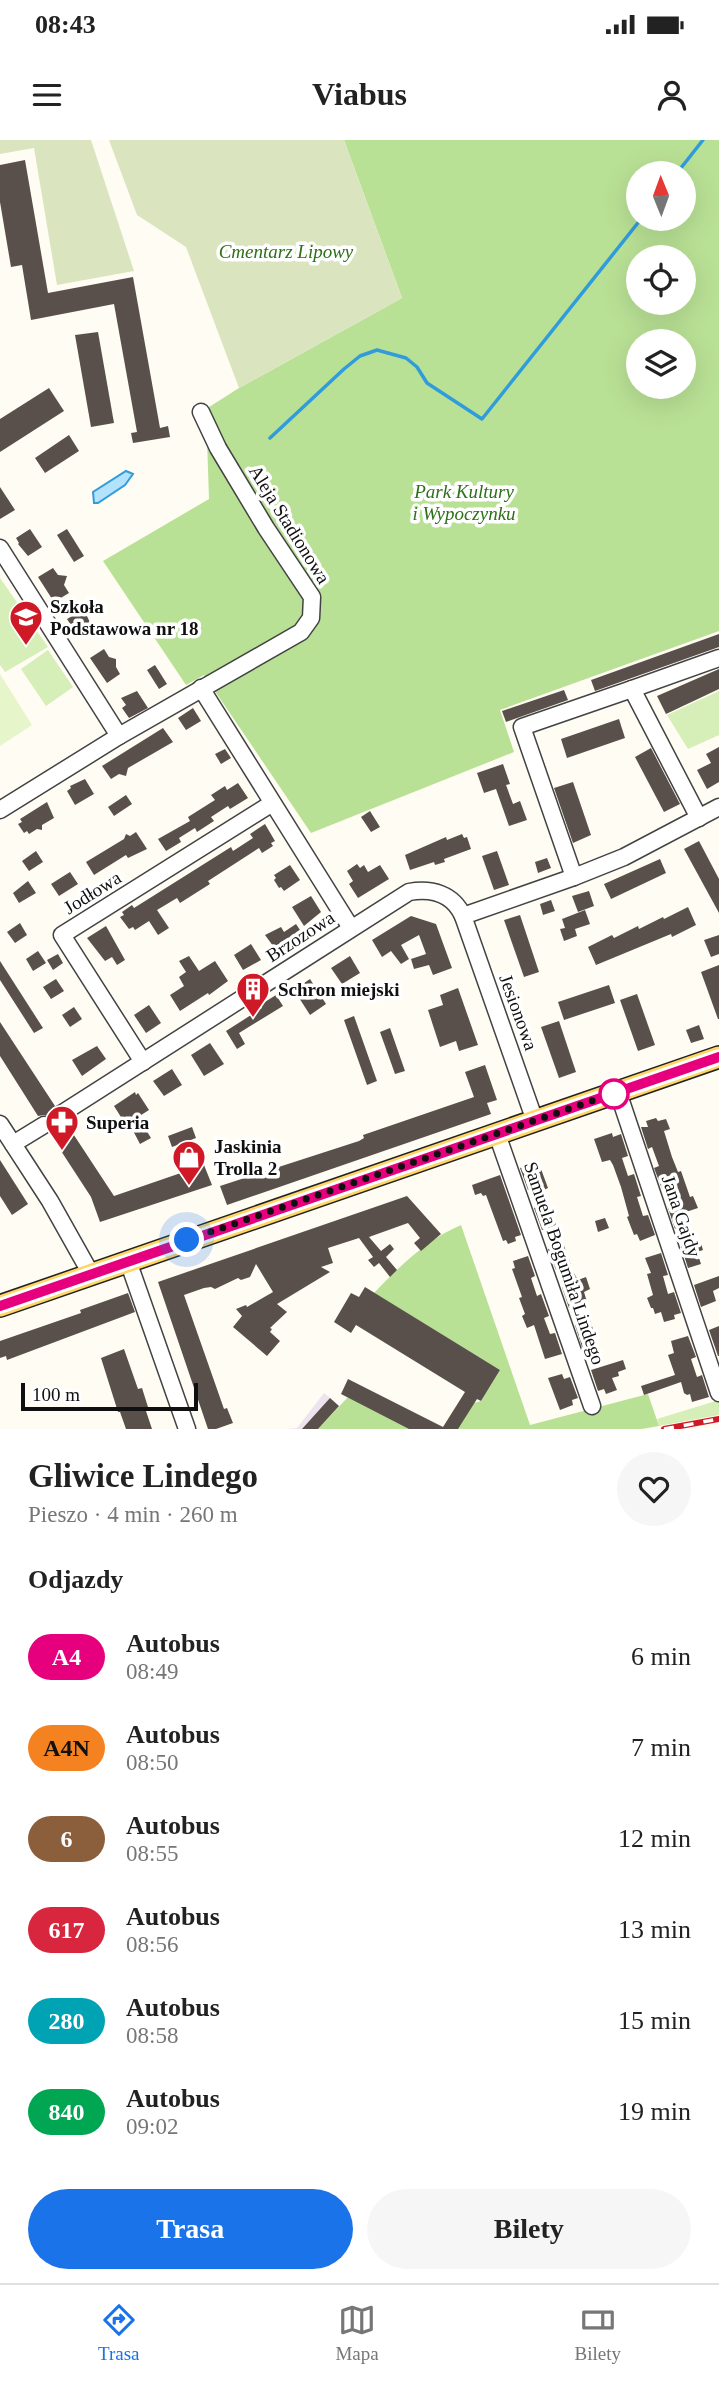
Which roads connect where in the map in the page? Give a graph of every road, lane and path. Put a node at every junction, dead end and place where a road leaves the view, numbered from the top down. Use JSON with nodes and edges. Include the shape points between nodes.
{"nodes":[{"id":1,"x":201,"y":412,"type":"dead end"},
{"id":2,"x":0,"y":548,"type":"edge"},
{"id":3,"x":719,"y":658,"type":"edge"},
{"id":4,"x":201,"y":688,"type":"junction"},
{"id":5,"x":632,"y":689,"type":"junction"},
{"id":6,"x":120,"y":736,"type":"junction"},
{"id":7,"x":271,"y":804,"type":"junction"},
{"id":8,"x":719,"y":807,"type":"edge"},
{"id":9,"x":0,"y":810,"type":"edge"},
{"id":10,"x":699,"y":818,"type":"junction"},
{"id":11,"x":574,"y":877,"type":"junction"},
{"id":12,"x":463,"y":916,"type":"junction"},
{"id":13,"x":351,"y":928,"type":"junction"},
{"id":14,"x":719,"y":1057,"type":"edge"},
{"id":15,"x":143,"y":1062,"type":"junction"},
{"id":16,"x":618,"y":1092,"type":"junction"},
{"id":17,"x":61,"y":1114,"type":"dead end"},
{"id":18,"x":535,"y":1121,"type":"junction"},
{"id":19,"x":0,"y":1124,"type":"edge"},
{"id":20,"x":44,"y":1125,"type":"dead end"},
{"id":21,"x":498,"y":1134,"type":"junction"},
{"id":22,"x":13,"y":1144,"type":"junction"},
{"id":23,"x":128,"y":1261,"type":"junction"},
{"id":24,"x":91,"y":1274,"type":"junction"},
{"id":25,"x":0,"y":1306,"type":"edge"},
{"id":26,"x":719,"y":1393,"type":"edge"},
{"id":27,"x":592,"y":1406,"type":"dead end"},
{"id":28,"x":187,"y":1429,"type":"edge"}],
"edges":[{"from":1,"to":4,"type":"street","name":"Aleja Stadionowa","via":[[314,607],[301,632]]},
{"from":2,"to":6,"type":"street"},
{"from":3,"to":5,"type":"street"},
{"from":4,"to":6,"type":"street"},
{"from":4,"to":7,"type":"street"},
{"from":5,"to":10,"type":"street"},
{"from":5,"to":11,"type":"street","via":[[522,727]]},
{"from":6,"to":9,"type":"street"},
{"from":7,"to":13,"type":"street"},
{"from":7,"to":15,"type":"street","name":"Jodłowa","via":[[62,935]]},
{"from":8,"to":10,"type":"street"},
{"from":10,"to":11,"type":"street","via":[[650,845]]},
{"from":11,"to":12,"type":"street"},
{"from":12,"to":13,"type":"street","name":"Brzozowa","via":[[449,898],[420,890],[400,897]]},
{"from":12,"to":18,"type":"street","name":"Jesionowa"},
{"from":13,"to":15,"type":"street","name":"Brzozowa"},
{"from":14,"to":16,"type":"main road"},
{"from":15,"to":17,"type":"street","name":"Brzozowa"},
{"from":16,"to":18,"type":"main road"},
{"from":16,"to":26,"type":"street","name":"Jana Gajdy"},
{"from":18,"to":21,"type":"main road"},
{"from":19,"to":22,"type":"street"},
{"from":20,"to":22,"type":"street"},
{"from":21,"to":23,"type":"main road"},
{"from":21,"to":27,"type":"street","name":"Samuela Bogumiła Lindego"},
{"from":22,"to":24,"type":"street"},
{"from":23,"to":24,"type":"main road"},
{"from":23,"to":28,"type":"street"},
{"from":24,"to":25,"type":"main road"}]}
